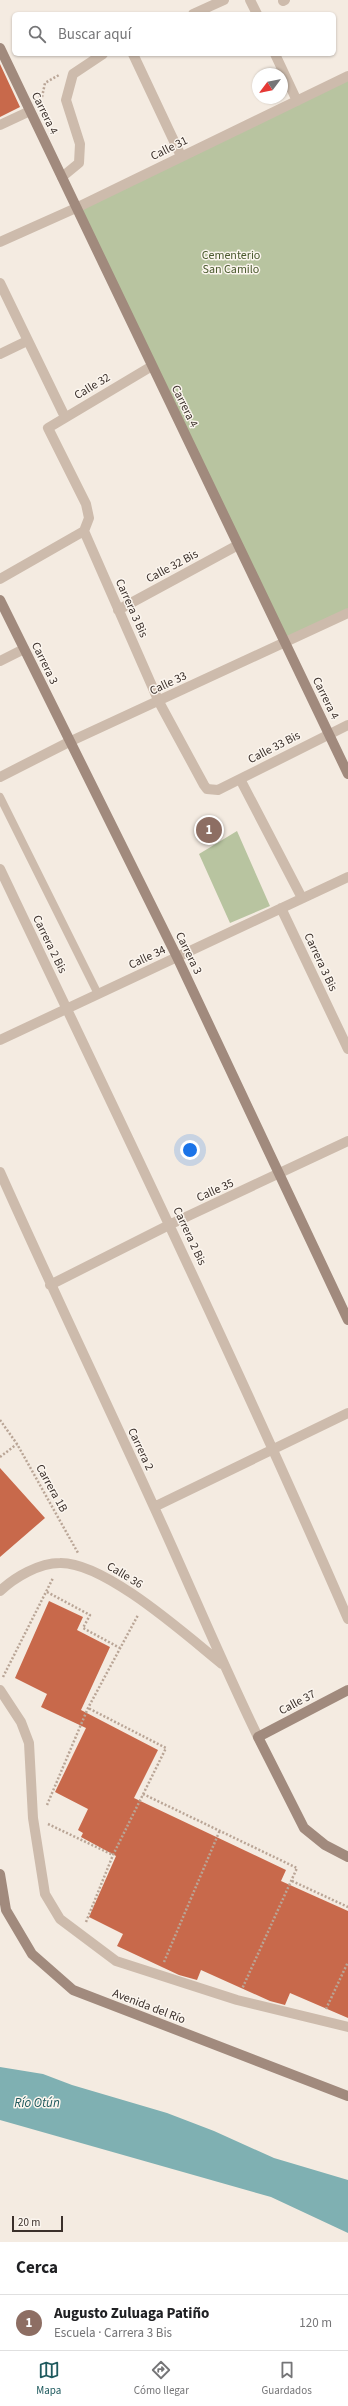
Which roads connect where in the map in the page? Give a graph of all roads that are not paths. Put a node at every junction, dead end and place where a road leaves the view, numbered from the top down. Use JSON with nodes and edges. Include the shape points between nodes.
{"nodes":[{"id":1,"x":224,"y":0,"type":"edge"},
{"id":2,"x":250,"y":0,"type":"edge"},
{"id":3,"x":197,"y":12,"type":"edge"},
{"id":4,"x":256,"y":12,"type":"edge"},
{"id":5,"x":0,"y":48,"type":"edge"},
{"id":6,"x":100,"y":56,"type":"edge"},
{"id":7,"x":134,"y":56,"type":"edge"},
{"id":8,"x":276,"y":56,"type":"edge"},
{"id":9,"x":348,"y":76,"type":"edge"},
{"id":10,"x":297,"y":100,"type":"junction"},
{"id":11,"x":30,"y":111,"type":"junction"},
{"id":12,"x":0,"y":125,"type":"edge"},
{"id":13,"x":181,"y":156,"type":"junction"},
{"id":14,"x":62,"y":178,"type":"junction"},
{"id":15,"x":76,"y":208,"type":"junction"},
{"id":16,"x":0,"y":242,"type":"edge"},
{"id":17,"x":0,"y":282,"type":"edge"},
{"id":18,"x":27,"y":341,"type":"junction"},
{"id":19,"x":0,"y":354,"type":"edge"},
{"id":20,"x":152,"y":366,"type":"junction"},
{"id":21,"x":65,"y":417,"type":"junction"},
{"id":22,"x":84,"y":531,"type":"junction"},
{"id":23,"x":238,"y":545,"type":"junction"},
{"id":24,"x":0,"y":580,"type":"edge"},
{"id":25,"x":0,"y":600,"type":"edge"},
{"id":26,"x":118,"y":610,"type":"junction"},
{"id":27,"x":348,"y":613,"type":"edge"},
{"id":28,"x":284,"y":642,"type":"junction"},
{"id":29,"x":24,"y":649,"type":"junction"},
{"id":30,"x":0,"y":661,"type":"edge"},
{"id":31,"x":159,"y":702,"type":"junction"},
{"id":32,"x":348,"y":725,"type":"edge"},
{"id":33,"x":329,"y":734,"type":"junction"},
{"id":34,"x":69,"y":742,"type":"junction"},
{"id":35,"x":348,"y":774,"type":"edge"},
{"id":36,"x":0,"y":776,"type":"edge"},
{"id":37,"x":240,"y":779,"type":"junction"},
{"id":38,"x":211,"y":790,"type":"joint"},
{"id":39,"x":0,"y":797,"type":"edge"},
{"id":40,"x":0,"y":869,"type":"edge"},
{"id":41,"x":348,"y":877,"type":"edge"},
{"id":42,"x":302,"y":898,"type":"junction"},
{"id":43,"x":281,"y":908,"type":"junction"},
{"id":44,"x":177,"y":957,"type":"junction"},
{"id":45,"x":98,"y":994,"type":"junction"},
{"id":46,"x":67,"y":1008,"type":"junction"},
{"id":47,"x":0,"y":1040,"type":"edge"},
{"id":48,"x":348,"y":1049,"type":"edge"},
{"id":49,"x":348,"y":1141,"type":"edge"},
{"id":50,"x":0,"y":1172,"type":"edge"},
{"id":51,"x":280,"y":1175,"type":"junction"},
{"id":52,"x":171,"y":1224,"type":"junction"},
{"id":53,"x":50,"y":1285,"type":"junction"},
{"id":54,"x":348,"y":1320,"type":"edge"},
{"id":55,"x":348,"y":1413,"type":"edge"},
{"id":56,"x":274,"y":1450,"type":"junction"},
{"id":57,"x":154,"y":1507,"type":"junction"},
{"id":58,"x":0,"y":1591,"type":"edge"},
{"id":59,"x":348,"y":1619,"type":"edge"},
{"id":60,"x":223,"y":1665,"type":"junction"},
{"id":61,"x":0,"y":1690,"type":"edge"},
{"id":62,"x":348,"y":1690,"type":"edge"},
{"id":63,"x":258,"y":1737,"type":"junction"},
{"id":64,"x":348,"y":1857,"type":"edge"},
{"id":65,"x":0,"y":1874,"type":"edge"},
{"id":66,"x":348,"y":2027,"type":"edge"},
{"id":67,"x":348,"y":2096,"type":"edge"}],
"edges":[{"from":1,"to":3,"type":"street"},
{"from":2,"to":4,"type":"street"},
{"from":5,"to":11,"type":"main road","name":"Carrera 4"},
{"from":6,"to":14,"type":"street","via":[[74,74],[66,100],[80,144],[79,163]]},
{"from":7,"to":13,"type":"street"},
{"from":8,"to":10,"type":"street"},
{"from":9,"to":10,"type":"street","name":"Calle 31"},
{"from":10,"to":13,"type":"street","name":"Calle 31"},
{"from":11,"to":12,"type":"street"},
{"from":11,"to":14,"type":"main road","name":"Carrera 4"},
{"from":13,"to":15,"type":"street","name":"Calle 31"},
{"from":14,"to":15,"type":"main road","name":"Carrera 4"},
{"from":15,"to":16,"type":"street","name":"Calle 31"},
{"from":15,"to":20,"type":"main road","name":"Carrera 4"},
{"from":17,"to":18,"type":"street"},
{"from":18,"to":19,"type":"street"},
{"from":18,"to":21,"type":"street"},
{"from":20,"to":21,"type":"street","name":"Calle 32"},
{"from":20,"to":23,"type":"main road","name":"Carrera 4"},
{"from":21,"to":22,"type":"street","name":"Calle 32","via":[[48,428],[86,504],[89,518]]},
{"from":22,"to":24,"type":"street"},
{"from":22,"to":26,"type":"street","name":"Carrera 3 Bis"},
{"from":23,"to":26,"type":"street","name":"Calle 32 Bis"},
{"from":23,"to":28,"type":"main road","name":"Carrera 4"},
{"from":25,"to":29,"type":"main road","name":"Carrera 3"},
{"from":26,"to":31,"type":"street","name":"Carrera 3 Bis"},
{"from":27,"to":28,"type":"street","name":"Calle 33"},
{"from":28,"to":31,"type":"street","name":"Calle 33"},
{"from":28,"to":33,"type":"main road","name":"Carrera 4"},
{"from":29,"to":30,"type":"street"},
{"from":29,"to":34,"type":"main road","name":"Carrera 3"},
{"from":31,"to":34,"type":"street","name":"Calle 33"},
{"from":31,"to":38,"type":"street","name":"Carrera 3 Bis","via":[[204,785]]},
{"from":32,"to":33,"type":"street","name":"Calle 33 Bis"},
{"from":33,"to":35,"type":"main road","name":"Carrera 4"},
{"from":33,"to":37,"type":"street","name":"Calle 33 Bis"},
{"from":34,"to":36,"type":"street","name":"Calle 33"},
{"from":34,"to":44,"type":"main road","name":"Carrera 3"},
{"from":37,"to":38,"type":"street","name":"Calle 33 Bis","via":[[218,790]]},
{"from":37,"to":42,"type":"street"},
{"from":39,"to":45,"type":"lane"},
{"from":40,"to":46,"type":"street","name":"Carrera 2 Bis"},
{"from":41,"to":42,"type":"street","name":"Calle 34"},
{"from":42,"to":43,"type":"street","name":"Calle 34"},
{"from":43,"to":44,"type":"street","name":"Calle 34"},
{"from":43,"to":48,"type":"street","name":"Carrera 3 Bis"},
{"from":44,"to":45,"type":"street","name":"Calle 34"},
{"from":44,"to":51,"type":"main road","name":"Carrera 3"},
{"from":45,"to":46,"type":"street","name":"Calle 34"},
{"from":46,"to":47,"type":"street","name":"Calle 34"},
{"from":46,"to":52,"type":"street","name":"Carrera 2 Bis"},
{"from":49,"to":51,"type":"street","name":"Calle 35"},
{"from":50,"to":53,"type":"street","name":"Carrera 2"},
{"from":51,"to":52,"type":"street","name":"Calle 35"},
{"from":51,"to":54,"type":"main road","name":"Carrera 3"},
{"from":52,"to":53,"type":"street","name":"Calle 35"},
{"from":52,"to":56,"type":"street","name":"Carrera 2 Bis"},
{"from":53,"to":57,"type":"street","name":"Carrera 2"},
{"from":55,"to":56,"type":"street"},
{"from":56,"to":57,"type":"street"},
{"from":56,"to":59,"type":"street","name":"Carrera 2 Bis"},
{"from":57,"to":60,"type":"street","name":"Carrera 2"},
{"from":58,"to":60,"type":"street","name":"Calle 36","via":[[11,1581],[33,1569],[60,1563],[86,1567],[145,1602]]},
{"from":60,"to":63,"type":"street","name":"Carrera 2"},
{"from":61,"to":66,"type":"street","via":[[21,1722],[30,1743],[33,1818],[45,1894],[60,1919],[116,1962],[237,2000]]},
{"from":62,"to":63,"type":"main road","name":"Calle 37"},
{"from":63,"to":64,"type":"main road","via":[[304,1828],[325,1845]]},
{"from":65,"to":67,"type":"main road","name":"Avenida del Río","via":[[6,1910],[32,1954],[73,1990]]}]}
